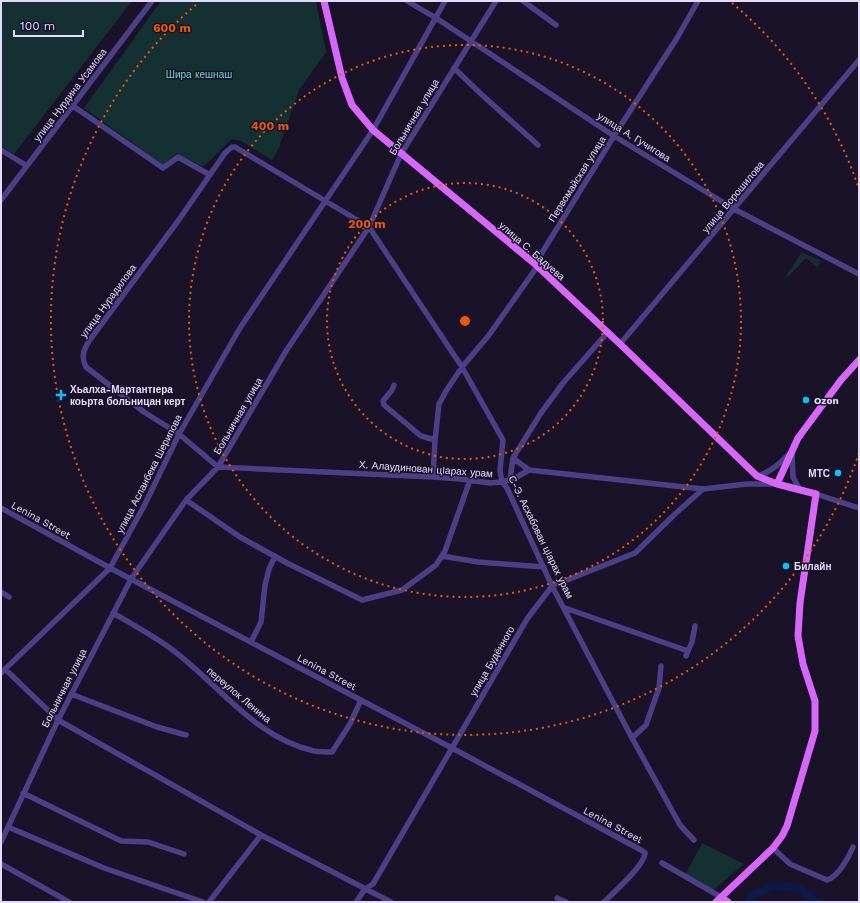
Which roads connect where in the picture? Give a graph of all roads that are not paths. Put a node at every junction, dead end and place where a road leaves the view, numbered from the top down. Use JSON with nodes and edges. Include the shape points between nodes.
{"nodes":[{"id":1,"x":152,"y":1,"type":"edge"},
{"id":2,"x":407,"y":1,"type":"edge"},
{"id":3,"x":445,"y":1,"type":"edge"},
{"id":4,"x":496,"y":1,"type":"edge"},
{"id":5,"x":523,"y":1,"type":"edge"},
{"id":6,"x":698,"y":1,"type":"edge"},
{"id":7,"x":325,"y":2,"type":"edge"},
{"id":8,"x":436,"y":18,"type":"junction"},
{"id":9,"x":556,"y":25,"type":"dead end"},
{"id":10,"x":471,"y":41,"type":"junction"},
{"id":11,"x":859,"y":60,"type":"edge"},
{"id":12,"x":454,"y":68,"type":"junction"},
{"id":13,"x":856,"y":68,"type":"edge"},
{"id":14,"x":73,"y":106,"type":"junction"},
{"id":15,"x":373,"y":130,"type":"junction"},
{"id":16,"x":614,"y":136,"type":"junction"},
{"id":17,"x":538,"y":145,"type":"dead end"},
{"id":18,"x":1,"y":150,"type":"edge"},
{"id":19,"x":401,"y":154,"type":"junction"},
{"id":20,"x":27,"y":166,"type":"junction"},
{"id":21,"x":210,"y":175,"type":"junction"},
{"id":22,"x":1,"y":200,"type":"edge"},
{"id":23,"x":326,"y":201,"type":"junction"},
{"id":24,"x":734,"y":209,"type":"junction"},
{"id":25,"x":369,"y":227,"type":"junction"},
{"id":26,"x":536,"y":266,"type":"junction"},
{"id":27,"x":859,"y":274,"type":"edge"},
{"id":28,"x":607,"y":333,"type":"junction"},
{"id":29,"x":620,"y":344,"type":"junction"},
{"id":30,"x":859,"y":360,"type":"edge"},
{"id":31,"x":462,"y":367,"type":"junction"},
{"id":32,"x":394,"y":385,"type":"dead end"},
{"id":33,"x":179,"y":434,"type":"junction"},
{"id":34,"x":435,"y":440,"type":"junction"},
{"id":35,"x":792,"y":451,"type":"junction"},
{"id":36,"x":513,"y":458,"type":"junction"},
{"id":37,"x":218,"y":467,"type":"junction"},
{"id":38,"x":529,"y":470,"type":"junction"},
{"id":39,"x":756,"y":476,"type":"junction"},
{"id":40,"x":434,"y":477,"type":"junction"},
{"id":41,"x":510,"y":479,"type":"junction"},
{"id":42,"x":470,"y":480,"type":"junction"},
{"id":43,"x":502,"y":482,"type":"junction"},
{"id":44,"x":777,"y":484,"type":"junction"},
{"id":45,"x":703,"y":489,"type":"junction"},
{"id":46,"x":800,"y":490,"type":"junction"},
{"id":47,"x":816,"y":494,"type":"junction"},
{"id":48,"x":186,"y":500,"type":"junction"},
{"id":49,"x":1,"y":508,"type":"edge"},
{"id":50,"x":859,"y":508,"type":"edge"},
{"id":51,"x":275,"y":556,"type":"junction"},
{"id":52,"x":442,"y":556,"type":"junction"},
{"id":53,"x":544,"y":567,"type":"junction"},
{"id":54,"x":110,"y":568,"type":"junction"},
{"id":55,"x":131,"y":579,"type":"junction"},
{"id":56,"x":552,"y":586,"type":"junction"},
{"id":57,"x":1,"y":592,"type":"edge"},
{"id":58,"x":9,"y":597,"type":"dead end"},
{"id":59,"x":565,"y":608,"type":"junction"},
{"id":60,"x":113,"y":613,"type":"junction"},
{"id":61,"x":695,"y":626,"type":"dead end"},
{"id":62,"x":251,"y":642,"type":"junction"},
{"id":63,"x":661,"y":666,"type":"dead end"},
{"id":64,"x":3,"y":671,"type":"edge"},
{"id":65,"x":71,"y":694,"type":"junction"},
{"id":66,"x":361,"y":700,"type":"junction"},
{"id":67,"x":58,"y":720,"type":"junction"},
{"id":68,"x":186,"y":735,"type":"dead end"},
{"id":69,"x":632,"y":738,"type":"junction"},
{"id":70,"x":452,"y":748,"type":"junction"},
{"id":71,"x":24,"y":793,"type":"junction"},
{"id":72,"x":8,"y":827,"type":"junction"},
{"id":73,"x":261,"y":835,"type":"junction"},
{"id":74,"x":694,"y":840,"type":"dead end"},
{"id":75,"x":1,"y":842,"type":"edge"},
{"id":76,"x":853,"y":847,"type":"dead end"},
{"id":77,"x":773,"y":848,"type":"junction"},
{"id":78,"x":184,"y":854,"type":"dead end"},
{"id":79,"x":662,"y":863,"type":"dead end"},
{"id":80,"x":1,"y":864,"type":"edge"},
{"id":81,"x":365,"y":889,"type":"junction"},
{"id":82,"x":557,"y":898,"type":"dead end"},
{"id":83,"x":718,"y":899,"type":"edge"},
{"id":84,"x":69,"y":902,"type":"edge"},
{"id":85,"x":203,"y":902,"type":"edge"},
{"id":86,"x":209,"y":902,"type":"edge"},
{"id":87,"x":356,"y":902,"type":"edge"},
{"id":88,"x":391,"y":902,"type":"edge"},
{"id":89,"x":566,"y":902,"type":"edge"},
{"id":90,"x":604,"y":902,"type":"edge"},
{"id":91,"x":728,"y":902,"type":"edge"}],
"edges":[{"from":1,"to":14,"type":"street","name":"улица Нурдина Усамова"},
{"from":2,"to":8,"type":"street","name":"улица А. Гучигова"},
{"from":3,"to":8,"type":"street","name":"улица Асланбека Шерипова"},
{"from":4,"to":10,"type":"street","name":"Больничная улица"},
{"from":5,"to":9,"type":"street"},
{"from":6,"to":16,"type":"street","name":"Первомайская улица"},
{"from":7,"to":15,"type":"main road","name":"улица С. Бадуева","via":[[342,78],[352,104]]},
{"from":8,"to":10,"type":"street","name":"улица А. Гучигова"},
{"from":8,"to":15,"type":"street","name":"улица Асланбека Шерипова"},
{"from":10,"to":12,"type":"street","name":"Больничная улица"},
{"from":10,"to":16,"type":"street","name":"улица А. Гучигова"},
{"from":11,"to":13,"type":"street","name":"улица Ворошилова"},
{"from":12,"to":17,"type":"street"},
{"from":12,"to":19,"type":"street","name":"Больничная улица"},
{"from":13,"to":24,"type":"street","name":"улица Ворошилова"},
{"from":14,"to":20,"type":"street","name":"улица Нурдина Усамова"},
{"from":14,"to":21,"type":"street","via":[[163,168],[178,157]]},
{"from":15,"to":19,"type":"main road","name":"улица С. Бадуева"},
{"from":15,"to":23,"type":"street","name":"улица Асланбека Шерипова"},
{"from":16,"to":24,"type":"street","name":"улица А. Гучигова"},
{"from":16,"to":26,"type":"street","name":"Первомайская улица"},
{"from":18,"to":20,"type":"street"},
{"from":19,"to":25,"type":"street","name":"Больничная улица"},
{"from":19,"to":26,"type":"main road","name":"улица С. Бадуева"},
{"from":20,"to":22,"type":"street","name":"улица Нурдина Усамова"},
{"from":21,"to":23,"type":"street","name":"С-Э. Асхабован цIарах урам","via":[[225,153],[235,147]]},
{"from":21,"to":33,"type":"street","name":"улица Нурадилова","via":[[89,341],[83,355],[86,367],[144,412]]},
{"from":23,"to":25,"type":"street","name":"С-Э. Асхабован цIарах урам"},
{"from":23,"to":33,"type":"street","name":"улица Асланбека Шерипова","via":[[240,328]]},
{"from":24,"to":27,"type":"street","name":"улица А. Гучигова"},
{"from":24,"to":29,"type":"street","name":"улица Ворошилова"},
{"from":25,"to":31,"type":"street","name":"С-Э. Асхабован цIарах урам"},
{"from":25,"to":37,"type":"street","name":"Больничная улица","via":[[286,351]]},
{"from":26,"to":28,"type":"main road","name":"улица С. Бадуева"},
{"from":26,"to":31,"type":"street","name":"Первомайская улица","via":[[489,335]]},
{"from":28,"to":29,"type":"main road","name":"улица С. Бадуева"},
{"from":28,"to":36,"type":"street","via":[[541,412]]},
{"from":29,"to":39,"type":"main road","name":"улица С. Бадуева"},
{"from":30,"to":35,"type":"main road","via":[[798,438]]},
{"from":31,"to":34,"type":"street","name":"Первомайская улица","via":[[439,404]]},
{"from":31,"to":43,"type":"street","name":"С-Э. Асхабован цIарах урам","via":[[503,440],[500,470]]},
{"from":32,"to":34,"type":"street","via":[[383,401],[384,405],[421,436]]},
{"from":33,"to":37,"type":"street"},
{"from":33,"to":54,"type":"street","name":"улица Асланбека Шерипова"},
{"from":34,"to":40,"type":"street","name":"Первомайская улица"},
{"from":35,"to":39,"type":"street","via":[[773,469]]},
{"from":35,"to":44,"type":"main road"},
{"from":35,"to":46,"type":"street","via":[[793,477]]},
{"from":36,"to":38,"type":"street"},
{"from":36,"to":41,"type":"street"},
{"from":37,"to":40,"type":"street","name":"Х. Алаудинован цIарах урам"},
{"from":37,"to":48,"type":"street","name":"Больничная улица"},
{"from":38,"to":41,"type":"street","name":"Х. Алаудинован цIарах урам"},
{"from":38,"to":45,"type":"street"},
{"from":39,"to":44,"type":"main road","name":"улица С. Бадуева"},
{"from":40,"to":42,"type":"street","name":"Х. Алаудинован цIарах урам"},
{"from":41,"to":43,"type":"street","name":"Х. Алаудинован цIарах урам"},
{"from":42,"to":43,"type":"street","name":"Х. Алаудинован цIарах урам"},
{"from":42,"to":52,"type":"street"},
{"from":43,"to":53,"type":"street","name":"С-Э. Асхабован цIарах урам"},
{"from":44,"to":45,"type":"street","via":[[747,484]]},
{"from":44,"to":46,"type":"main road","name":"улица С. Бадуева"},
{"from":45,"to":56,"type":"street","via":[[635,553]]},
{"from":46,"to":47,"type":"main road","name":"улица С. Бадуева"},
{"from":47,"to":50,"type":"street"},
{"from":47,"to":77,"type":"main road","via":[[800,603],[798,636],[803,664],[815,701],[815,731],[787,826]]},
{"from":48,"to":51,"type":"street","via":[[240,537]]},
{"from":48,"to":55,"type":"street","name":"Больничная улица"},
{"from":49,"to":54,"type":"street","name":"Lenina Street"},
{"from":51,"to":52,"type":"street","via":[[362,600],[402,590],[436,565]]},
{"from":51,"to":62,"type":"street","via":[[265,585],[261,622]]},
{"from":52,"to":53,"type":"street","via":[[478,562]]},
{"from":53,"to":56,"type":"street","name":"С-Э. Асхабован цIарах урам"},
{"from":54,"to":55,"type":"street","name":"Lenina Street"},
{"from":54,"to":64,"type":"street","name":"улица Асланбека Шерипова"},
{"from":55,"to":60,"type":"street","name":"Больничная улица"},
{"from":55,"to":62,"type":"street","name":"Lenina Street"},
{"from":56,"to":59,"type":"street","name":"С-Э. Асхабован цIарах урам"},
{"from":56,"to":70,"type":"street","name":"улица Будённого","via":[[527,619]]},
{"from":57,"to":58,"type":"street"},
{"from":59,"to":61,"type":"street","via":[[687,654]]},
{"from":59,"to":69,"type":"street","name":"С-Э. Асхабован цIарах урам"},
{"from":60,"to":65,"type":"street","name":"Больничная улица"},
{"from":60,"to":66,"type":"street","name":"переулок Ленина","via":[[170,648],[243,713],[269,732],[294,744],[315,751],[332,752],[350,724]]},
{"from":62,"to":66,"type":"street","name":"Lenina Street"},
{"from":63,"to":69,"type":"street","via":[[659,688],[646,725]]},
{"from":64,"to":67,"type":"street"},
{"from":65,"to":67,"type":"street","name":"Больничная улица"},
{"from":65,"to":68,"type":"street","via":[[157,727]]},
{"from":66,"to":70,"type":"street","name":"Lenina Street"},
{"from":67,"to":71,"type":"street","name":"Больничная улица"},
{"from":67,"to":73,"type":"street"},
{"from":69,"to":74,"type":"street","name":"С-Э. Асхабован цIарах урам","via":[[680,825]]},
{"from":70,"to":81,"type":"street","name":"улица Будённого","via":[[372,884]]},
{"from":70,"to":90,"type":"street","name":"Lenina Street","via":[[645,853],[637,868]]},
{"from":71,"to":72,"type":"street","name":"Больничная улица"},
{"from":71,"to":78,"type":"street","via":[[121,841],[148,842]]},
{"from":72,"to":75,"type":"street","name":"Больничная улица"},
{"from":72,"to":85,"type":"street","via":[[104,868]]},
{"from":73,"to":81,"type":"street"},
{"from":73,"to":86,"type":"street"},
{"from":76,"to":77,"type":"street","via":[[849,857],[832,879],[827,880],[790,864]]},
{"from":77,"to":83,"type":"main road"},
{"from":79,"to":83,"type":"street"},
{"from":80,"to":84,"type":"street"},
{"from":81,"to":87,"type":"street","name":"улица Будённого"},
{"from":81,"to":88,"type":"street"},
{"from":82,"to":89,"type":"street"},
{"from":83,"to":91,"type":"main road"}]}
